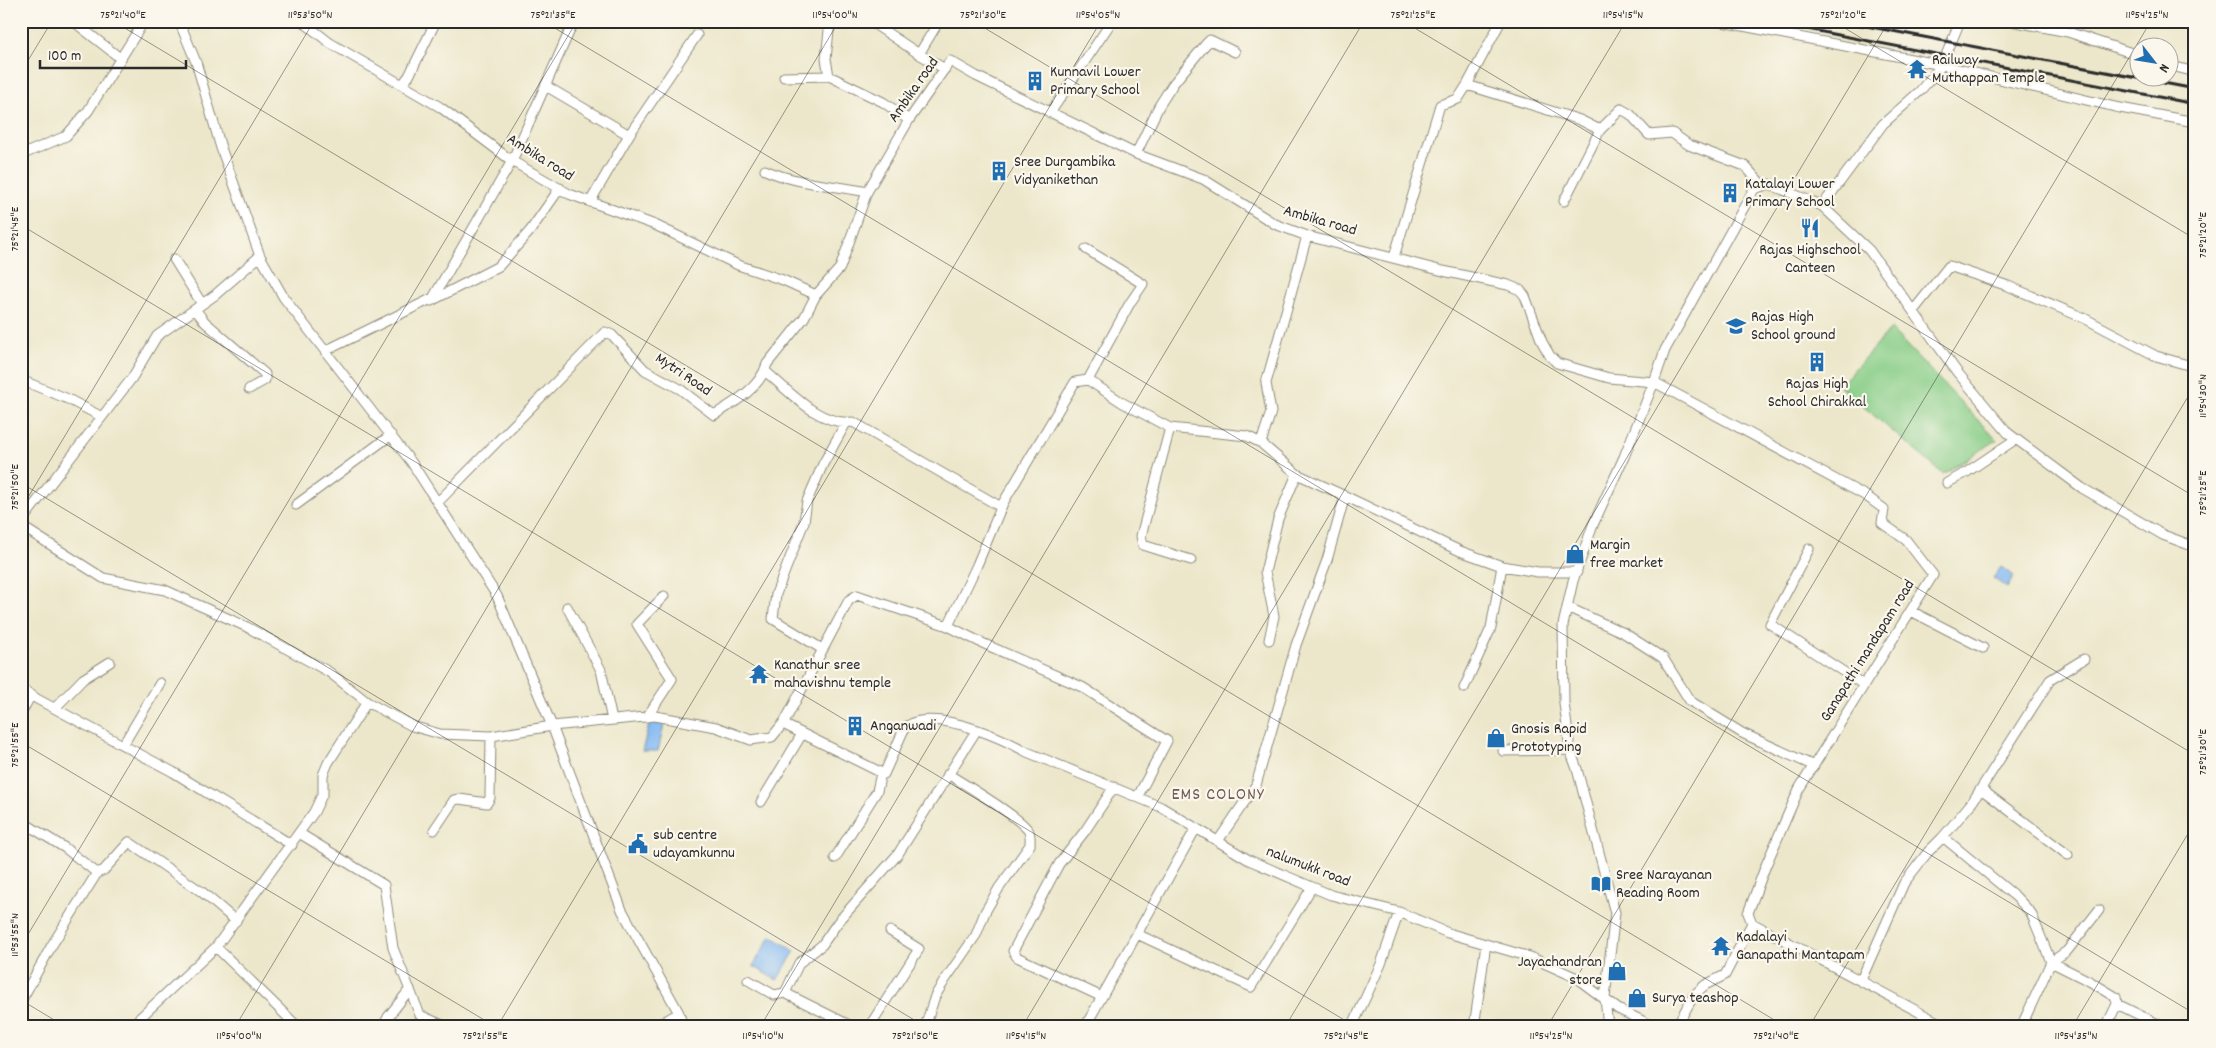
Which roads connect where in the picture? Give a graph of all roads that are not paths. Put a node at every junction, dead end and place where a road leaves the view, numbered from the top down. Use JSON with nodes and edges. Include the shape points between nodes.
{"nodes":[{"id":1,"x":74,"y":21,"type":"edge"},
{"id":2,"x":144,"y":21,"type":"edge"},
{"id":3,"x":179,"y":21,"type":"edge"},
{"id":4,"x":302,"y":21,"type":"edge"},
{"id":5,"x":436,"y":21,"type":"edge"},
{"id":6,"x":574,"y":21,"type":"edge"},
{"id":7,"x":830,"y":21,"type":"edge"},
{"id":8,"x":939,"y":21,"type":"edge"},
{"id":9,"x":1112,"y":21,"type":"edge"},
{"id":10,"x":1501,"y":21,"type":"edge"},
{"id":11,"x":1717,"y":21,"type":"edge"},
{"id":12,"x":1960,"y":21,"type":"edge"},
{"id":13,"x":2011,"y":21,"type":"edge"},
{"id":14,"x":874,"y":24,"type":"dead end"},
{"id":15,"x":697,"y":35,"type":"dead end"},
{"id":16,"x":1235,"y":52,"type":"dead end"},
{"id":17,"x":2128,"y":52,"type":"edge"},
{"id":18,"x":919,"y":54,"type":"junction"},
{"id":19,"x":120,"y":58,"type":"junction"},
{"id":20,"x":1942,"y":65,"type":"junction"},
{"id":21,"x":2178,"y":67,"type":"edge"},
{"id":22,"x":945,"y":69,"type":"junction"},
{"id":23,"x":2195,"y":72,"type":"edge"},
{"id":24,"x":829,"y":76,"type":"junction"},
{"id":25,"x":784,"y":77,"type":"dead end"},
{"id":26,"x":402,"y":85,"type":"junction"},
{"id":27,"x":1466,"y":85,"type":"junction"},
{"id":28,"x":546,"y":86,"type":"junction"},
{"id":29,"x":1050,"y":113,"type":"junction"},
{"id":30,"x":909,"y":120,"type":"junction"},
{"id":31,"x":2195,"y":122,"type":"edge"},
{"id":32,"x":1600,"y":130,"type":"junction"},
{"id":33,"x":628,"y":136,"type":"junction"},
{"id":34,"x":1136,"y":154,"type":"junction"},
{"id":35,"x":21,"y":155,"type":"edge"},
{"id":36,"x":512,"y":160,"type":"junction"},
{"id":37,"x":765,"y":170,"type":"dead end"},
{"id":38,"x":1763,"y":186,"type":"junction"},
{"id":39,"x":560,"y":188,"type":"junction"},
{"id":40,"x":867,"y":192,"type":"junction"},
{"id":41,"x":1564,"y":201,"type":"dead end"},
{"id":42,"x":590,"y":202,"type":"junction"},
{"id":43,"x":1822,"y":206,"type":"junction"},
{"id":44,"x":1307,"y":236,"type":"junction"},
{"id":45,"x":1086,"y":249,"type":"dead end"},
{"id":46,"x":260,"y":256,"type":"junction"},
{"id":47,"x":1394,"y":258,"type":"junction"},
{"id":48,"x":174,"y":259,"type":"dead end"},
{"id":49,"x":816,"y":295,"type":"junction"},
{"id":50,"x":199,"y":306,"type":"junction"},
{"id":51,"x":1913,"y":311,"type":"junction"},
{"id":52,"x":327,"y":350,"type":"junction"},
{"id":53,"x":2195,"y":367,"type":"edge"},
{"id":54,"x":765,"y":371,"type":"junction"},
{"id":55,"x":21,"y":380,"type":"edge"},
{"id":56,"x":1088,"y":380,"type":"junction"},
{"id":57,"x":1654,"y":382,"type":"junction"},
{"id":58,"x":249,"y":389,"type":"dead end"},
{"id":59,"x":102,"y":417,"type":"junction"},
{"id":60,"x":846,"y":422,"type":"junction"},
{"id":61,"x":1170,"y":428,"type":"junction"},
{"id":62,"x":391,"y":435,"type":"junction"},
{"id":63,"x":2016,"y":439,"type":"junction"},
{"id":64,"x":1261,"y":443,"type":"junction"},
{"id":65,"x":1297,"y":474,"type":"junction"},
{"id":66,"x":1947,"y":483,"type":"dead end"},
{"id":67,"x":1345,"y":496,"type":"junction"},
{"id":68,"x":438,"y":502,"type":"junction"},
{"id":69,"x":296,"y":505,"type":"dead end"},
{"id":70,"x":1001,"y":507,"type":"junction"},
{"id":71,"x":21,"y":522,"type":"edge"},
{"id":72,"x":21,"y":526,"type":"edge"},
{"id":73,"x":2195,"y":547,"type":"edge"},
{"id":74,"x":1809,"y":549,"type":"dead end"},
{"id":75,"x":1191,"y":560,"type":"dead end"},
{"id":76,"x":1502,"y":566,"type":"junction"},
{"id":77,"x":1576,"y":572,"type":"junction"},
{"id":78,"x":664,"y":596,"type":"dead end"},
{"id":79,"x":1567,"y":606,"type":"junction"},
{"id":80,"x":567,"y":607,"type":"dead end"},
{"id":81,"x":1911,"y":610,"type":"junction"},
{"id":82,"x":948,"y":626,"type":"junction"},
{"id":83,"x":1269,"y":640,"type":"dead end"},
{"id":84,"x":1983,"y":648,"type":"dead end"},
{"id":85,"x":822,"y":649,"type":"junction"},
{"id":86,"x":2084,"y":659,"type":"dead end"},
{"id":87,"x":110,"y":662,"type":"dead end"},
{"id":88,"x":160,"y":683,"type":"dead end"},
{"id":89,"x":1864,"y":685,"type":"junction"},
{"id":90,"x":21,"y":688,"type":"edge"},
{"id":91,"x":1464,"y":688,"type":"dead end"},
{"id":92,"x":31,"y":695,"type":"junction"},
{"id":93,"x":367,"y":702,"type":"junction"},
{"id":94,"x":55,"y":708,"type":"junction"},
{"id":95,"x":21,"y":713,"type":"edge"},
{"id":96,"x":647,"y":717,"type":"junction"},
{"id":97,"x":612,"y":720,"type":"junction"},
{"id":98,"x":783,"y":724,"type":"junction"},
{"id":99,"x":552,"y":726,"type":"junction"},
{"id":100,"x":976,"y":731,"type":"junction"},
{"id":101,"x":802,"y":734,"type":"junction"},
{"id":102,"x":491,"y":736,"type":"junction"},
{"id":103,"x":123,"y":745,"type":"junction"},
{"id":104,"x":1570,"y":750,"type":"junction"},
{"id":105,"x":1503,"y":751,"type":"dead end"},
{"id":106,"x":1814,"y":766,"type":"junction"},
{"id":107,"x":881,"y":772,"type":"junction"},
{"id":108,"x":948,"y":774,"type":"junction"},
{"id":109,"x":1114,"y":787,"type":"junction"},
{"id":110,"x":1981,"y":789,"type":"junction"},
{"id":111,"x":1138,"y":796,"type":"junction"},
{"id":112,"x":762,"y":802,"type":"dead end"},
{"id":113,"x":21,"y":821,"type":"edge"},
{"id":114,"x":1196,"y":828,"type":"junction"},
{"id":115,"x":434,"y":830,"type":"dead end"},
{"id":116,"x":299,"y":833,"type":"junction"},
{"id":117,"x":1943,"y":837,"type":"junction"},
{"id":118,"x":1218,"y":841,"type":"junction"},
{"id":119,"x":292,"y":845,"type":"junction"},
{"id":120,"x":2068,"y":855,"type":"dead end"},
{"id":121,"x":835,"y":858,"type":"dead end"},
{"id":122,"x":97,"y":873,"type":"junction"},
{"id":123,"x":1312,"y":887,"type":"junction"},
{"id":124,"x":2099,"y":910,"type":"dead end"},
{"id":125,"x":1399,"y":912,"type":"junction"},
{"id":126,"x":236,"y":922,"type":"junction"},
{"id":127,"x":1752,"y":923,"type":"junction"},
{"id":128,"x":890,"y":931,"type":"dead end"},
{"id":129,"x":1137,"y":934,"type":"junction"},
{"id":130,"x":1486,"y":944,"type":"junction"},
{"id":131,"x":216,"y":947,"type":"junction"},
{"id":132,"x":2051,"y":962,"type":"junction"},
{"id":133,"x":748,"y":980,"type":"dead end"},
{"id":134,"x":1861,"y":980,"type":"junction"},
{"id":135,"x":410,"y":989,"type":"junction"},
{"id":136,"x":785,"y":994,"type":"junction"},
{"id":137,"x":1102,"y":998,"type":"junction"},
{"id":138,"x":1605,"y":998,"type":"junction"},
{"id":139,"x":21,"y":1001,"type":"edge"},
{"id":140,"x":2117,"y":1004,"type":"junction"},
{"id":141,"x":679,"y":1013,"type":"junction"},
{"id":142,"x":130,"y":1027,"type":"edge"},
{"id":143,"x":298,"y":1027,"type":"edge"},
{"id":144,"x":383,"y":1027,"type":"edge"},
{"id":145,"x":447,"y":1027,"type":"edge"},
{"id":146,"x":655,"y":1027,"type":"edge"},
{"id":147,"x":683,"y":1027,"type":"edge"},
{"id":148,"x":853,"y":1027,"type":"edge"},
{"id":149,"x":869,"y":1027,"type":"edge"},
{"id":150,"x":925,"y":1027,"type":"edge"},
{"id":151,"x":1085,"y":1027,"type":"edge"},
{"id":152,"x":1352,"y":1027,"type":"edge"},
{"id":153,"x":1474,"y":1027,"type":"edge"},
{"id":154,"x":1608,"y":1027,"type":"edge"},
{"id":155,"x":1656,"y":1027,"type":"edge"},
{"id":156,"x":1676,"y":1027,"type":"edge"},
{"id":157,"x":1947,"y":1027,"type":"edge"},
{"id":158,"x":2021,"y":1027,"type":"edge"},
{"id":159,"x":2106,"y":1027,"type":"edge"},
{"id":160,"x":2164,"y":1027,"type":"edge"}],
"edges":[{"from":1,"to":19,"type":"street"},
{"from":2,"to":19,"type":"street"},
{"from":3,"to":46,"type":"street","via":[[196,62],[221,148]]},
{"from":4,"to":26,"type":"street","name":"Ambika road","via":[[330,43]]},
{"from":5,"to":26,"type":"street","via":[[410,76]]},
{"from":6,"to":28,"type":"street"},
{"from":7,"to":24,"type":"street","via":[[826,59]]},
{"from":8,"to":18,"type":"street"},
{"from":9,"to":29,"type":"street"},
{"from":10,"to":27,"type":"street"},
{"from":11,"to":20,"type":"street"},
{"from":12,"to":20,"type":"street"},
{"from":13,"to":17,"type":"street","via":[[2068,32]]},
{"from":14,"to":18,"type":"street"},
{"from":15,"to":33,"type":"street"},
{"from":16,"to":34,"type":"street","via":[[1216,41],[1210,40],[1205,45],[1159,106]]},
{"from":18,"to":22,"type":"street"},
{"from":19,"to":35,"type":"street","via":[[88,111],[66,136]]},
{"from":20,"to":31,"type":"street","via":[[2115,107]]},
{"from":20,"to":43,"type":"street","via":[[1920,91],[1883,124]]},
{"from":21,"to":23,"type":"street"},
{"from":22,"to":29,"type":"street","name":"Ambika road","via":[[950,61]]},
{"from":22,"to":30,"type":"street","name":"Ambika road"},
{"from":24,"to":25,"type":"street"},
{"from":24,"to":30,"type":"street","via":[[883,102]]},
{"from":26,"to":36,"type":"street","name":"Ambika road","via":[[440,107]]},
{"from":27,"to":32,"type":"street","via":[[1580,120]]},
{"from":27,"to":47,"type":"street","via":[[1458,99],[1440,104]]},
{"from":28,"to":33,"type":"street"},
{"from":28,"to":36,"type":"street"},
{"from":29,"to":34,"type":"street","name":"Ambika road"},
{"from":30,"to":40,"type":"street","name":"Ambika road"},
{"from":32,"to":38,"type":"street","via":[[1621,109],[1649,135],[1672,133],[1689,144],[1745,166]]},
{"from":32,"to":41,"type":"street"},
{"from":33,"to":42,"type":"street"},
{"from":34,"to":44,"type":"street","name":"Ambika road","via":[[1204,179],[1276,224]]},
{"from":36,"to":39,"type":"street","name":"Ambika road"},
{"from":36,"to":52,"type":"street","via":[[433,298]]},
{"from":37,"to":40,"type":"street","via":[[791,180]]},
{"from":38,"to":43,"type":"street","via":[[1769,184]]},
{"from":38,"to":57,"type":"street","via":[[1754,189],[1665,350]]},
{"from":39,"to":42,"type":"street","name":"Ambika road"},
{"from":39,"to":52,"type":"street","via":[[500,266]]},
{"from":40,"to":49,"type":"street","name":"Ambika road","via":[[840,268]]},
{"from":42,"to":49,"type":"street","name":"Ambika road","via":[[655,225],[738,265]]},
{"from":43,"to":51,"type":"street","via":[[1869,250]]},
{"from":44,"to":47,"type":"street","name":"Ambika road"},
{"from":44,"to":64,"type":"street","via":[[1266,383],[1271,412]]},
{"from":45,"to":56,"type":"street","via":[[1143,284]]},
{"from":46,"to":50,"type":"street"},
{"from":46,"to":52,"type":"street","via":[[284,298]]},
{"from":47,"to":57,"type":"street","name":"Ambika road","via":[[1520,290],[1542,342],[1557,363],[1609,378]]},
{"from":48,"to":50,"type":"street"},
{"from":49,"to":54,"type":"street","name":"Mytri Road","via":[[804,318],[767,364]]},
{"from":50,"to":58,"type":"street","via":[[205,322],[264,374],[265,380]]},
{"from":50,"to":59,"type":"street","via":[[157,336],[132,378]]},
{"from":51,"to":53,"type":"street","via":[[1949,266],[2059,307],[2156,356]]},
{"from":51,"to":63,"type":"street","via":[[1957,372]]},
{"from":52,"to":62,"type":"street"},
{"from":54,"to":60,"type":"street","via":[[810,409],[839,423]]},
{"from":54,"to":68,"type":"street","name":"Mytri Road","via":[[740,400],[714,415],[680,389],[645,370],[612,335],[605,332]]},
{"from":55,"to":59,"type":"street"},
{"from":56,"to":61,"type":"street","via":[[1122,403]]},
{"from":56,"to":70,"type":"street","via":[[1074,382]]},
{"from":57,"to":77,"type":"street"},
{"from":57,"to":81,"type":"street","name":"Ganapathi mandapam road","via":[[1866,496],[1884,509],[1882,523],[1906,540],[1933,575]]},
{"from":59,"to":71,"type":"street"},
{"from":60,"to":70,"type":"street","via":[[853,422]]},
{"from":60,"to":85,"type":"street","via":[[807,501],[804,522],[776,594],[773,619]]},
{"from":61,"to":64,"type":"street","via":[[1247,436]]},
{"from":61,"to":75,"type":"street","via":[[1141,536],[1143,545]]},
{"from":62,"to":68,"type":"street"},
{"from":62,"to":69,"type":"street"},
{"from":63,"to":66,"type":"street"},
{"from":63,"to":73,"type":"street","via":[[2082,488],[2163,535]]},
{"from":64,"to":65,"type":"street"},
{"from":65,"to":67,"type":"street"},
{"from":65,"to":83,"type":"street","via":[[1278,520],[1265,572],[1274,616]]},
{"from":67,"to":76,"type":"street","via":[[1460,551]]},
{"from":67,"to":118,"type":"street","via":[[1327,560],[1296,645],[1256,785]]},
{"from":68,"to":99,"type":"street","via":[[497,596]]},
{"from":70,"to":82,"type":"street"},
{"from":72,"to":93,"type":"street","via":[[103,578],[165,590],[247,627],[329,672]]},
{"from":74,"to":89,"type":"street","via":[[1770,624]]},
{"from":76,"to":77,"type":"street","via":[[1538,572]]},
{"from":76,"to":91,"type":"street","via":[[1491,628]]},
{"from":77,"to":79,"type":"street"},
{"from":78,"to":96,"type":"street","via":[[637,624],[672,679]]},
{"from":79,"to":104,"type":"street","via":[[1563,634],[1564,703]]},
{"from":79,"to":106,"type":"street","via":[[1624,633],[1663,658],[1690,701],[1742,733]]},
{"from":80,"to":97,"type":"street","via":[[601,670]]},
{"from":81,"to":84,"type":"street"},
{"from":81,"to":89,"type":"street","name":"Ganapathi mandapam road"},
{"from":82,"to":85,"type":"street","via":[[857,595],[849,600]]},
{"from":82,"to":111,"type":"street","via":[[1082,686],[1168,741]]},
{"from":85,"to":98,"type":"street"},
{"from":86,"to":110,"type":"street","via":[[2050,680]]},
{"from":87,"to":94,"type":"street","via":[[83,679]]},
{"from":88,"to":103,"type":"street"},
{"from":89,"to":106,"type":"street","name":"Ganapathi mandapam road"},
{"from":90,"to":92,"type":"street"},
{"from":92,"to":94,"type":"street"},
{"from":92,"to":95,"type":"street"},
{"from":93,"to":102,"type":"street","via":[[412,726],[440,734]]},
{"from":93,"to":116,"type":"street","via":[[328,763],[323,775],[323,793]]},
{"from":94,"to":103,"type":"street"},
{"from":96,"to":97,"type":"street"},
{"from":96,"to":98,"type":"street","via":[[716,727],[751,740],[772,737]]},
{"from":97,"to":99,"type":"street"},
{"from":98,"to":101,"type":"street"},
{"from":99,"to":102,"type":"street"},
{"from":99,"to":141,"type":"street","via":[[622,910]]},
{"from":100,"to":107,"type":"street","name":"nalumukk road","via":[[952,723],[919,721],[905,727],[884,774]]},
{"from":100,"to":108,"type":"street"},
{"from":100,"to":109,"type":"street","name":"nalumukk road","via":[[1010,742]]},
{"from":101,"to":107,"type":"street"},
{"from":101,"to":112,"type":"street"},
{"from":102,"to":115,"type":"street","via":[[490,798],[487,803],[454,800]]},
{"from":103,"to":119,"type":"street"},
{"from":104,"to":105,"type":"street"},
{"from":104,"to":138,"type":"street","via":[[1615,913]]},
{"from":106,"to":127,"type":"street","name":"Ganapathi mandapam road","via":[[1799,789],[1766,866],[1748,913]]},
{"from":107,"to":121,"type":"street","name":"nalumukk road","via":[[877,791]]},
{"from":108,"to":136,"type":"street","via":[[898,854],[822,945],[799,963]]},
{"from":108,"to":150,"type":"street","via":[[1016,820],[1028,830],[1031,838],[1030,845],[985,912],[976,934],[935,996]]},
{"from":109,"to":111,"type":"street","name":"nalumukk road"},
{"from":109,"to":137,"type":"street","via":[[1059,864],[1013,951],[1017,957]]},
{"from":110,"to":117,"type":"street"},
{"from":110,"to":120,"type":"street"},
{"from":111,"to":114,"type":"street","name":"nalumukk road"},
{"from":113,"to":122,"type":"street","via":[[65,848]]},
{"from":114,"to":118,"type":"street","name":"nalumukk road"},
{"from":114,"to":129,"type":"street"},
{"from":116,"to":119,"type":"street"},
{"from":116,"to":135,"type":"street","via":[[384,885],[393,948]]},
{"from":117,"to":132,"type":"street","via":[[2031,913]]},
{"from":117,"to":134,"type":"street","via":[[1904,884]]},
{"from":118,"to":123,"type":"street","name":"nalumukk road","via":[[1249,860]]},
{"from":119,"to":126,"type":"street"},
{"from":122,"to":126,"type":"street","via":[[104,870],[130,842],[202,892]]},
{"from":122,"to":139,"type":"street"},
{"from":123,"to":125,"type":"street","name":"nalumukk road"},
{"from":123,"to":129,"type":"street","via":[[1251,987]]},
{"from":124,"to":132,"type":"street","via":[[2067,952]]},
{"from":125,"to":130,"type":"street","name":"nalumukk road","via":[[1448,933]]},
{"from":125,"to":152,"type":"street","via":[[1381,964]]},
{"from":126,"to":131,"type":"street"},
{"from":127,"to":134,"type":"street"},
{"from":127,"to":156,"type":"street","via":[[1725,975],[1694,995]]},
{"from":128,"to":149,"type":"street","via":[[919,949]]},
{"from":129,"to":137,"type":"street"},
{"from":130,"to":138,"type":"street","name":"nalumukk road","via":[[1530,957],[1575,978]]},
{"from":130,"to":153,"type":"street"},
{"from":131,"to":142,"type":"street"},
{"from":131,"to":143,"type":"street"},
{"from":132,"to":140,"type":"street","via":[[2116,997]]},
{"from":132,"to":158,"type":"street"},
{"from":133,"to":136,"type":"street","via":[[774,995]]},
{"from":134,"to":157,"type":"street"},
{"from":135,"to":144,"type":"street"},
{"from":135,"to":145,"type":"street","via":[[420,1015]]},
{"from":136,"to":148,"type":"street"},
{"from":137,"to":151,"type":"street"},
{"from":138,"to":154,"type":"street"},
{"from":138,"to":155,"type":"street","name":"nalumukk road","via":[[1618,1009]]},
{"from":140,"to":159,"type":"street"},
{"from":140,"to":160,"type":"street"},
{"from":141,"to":146,"type":"street"},
{"from":141,"to":147,"type":"street"}]}
